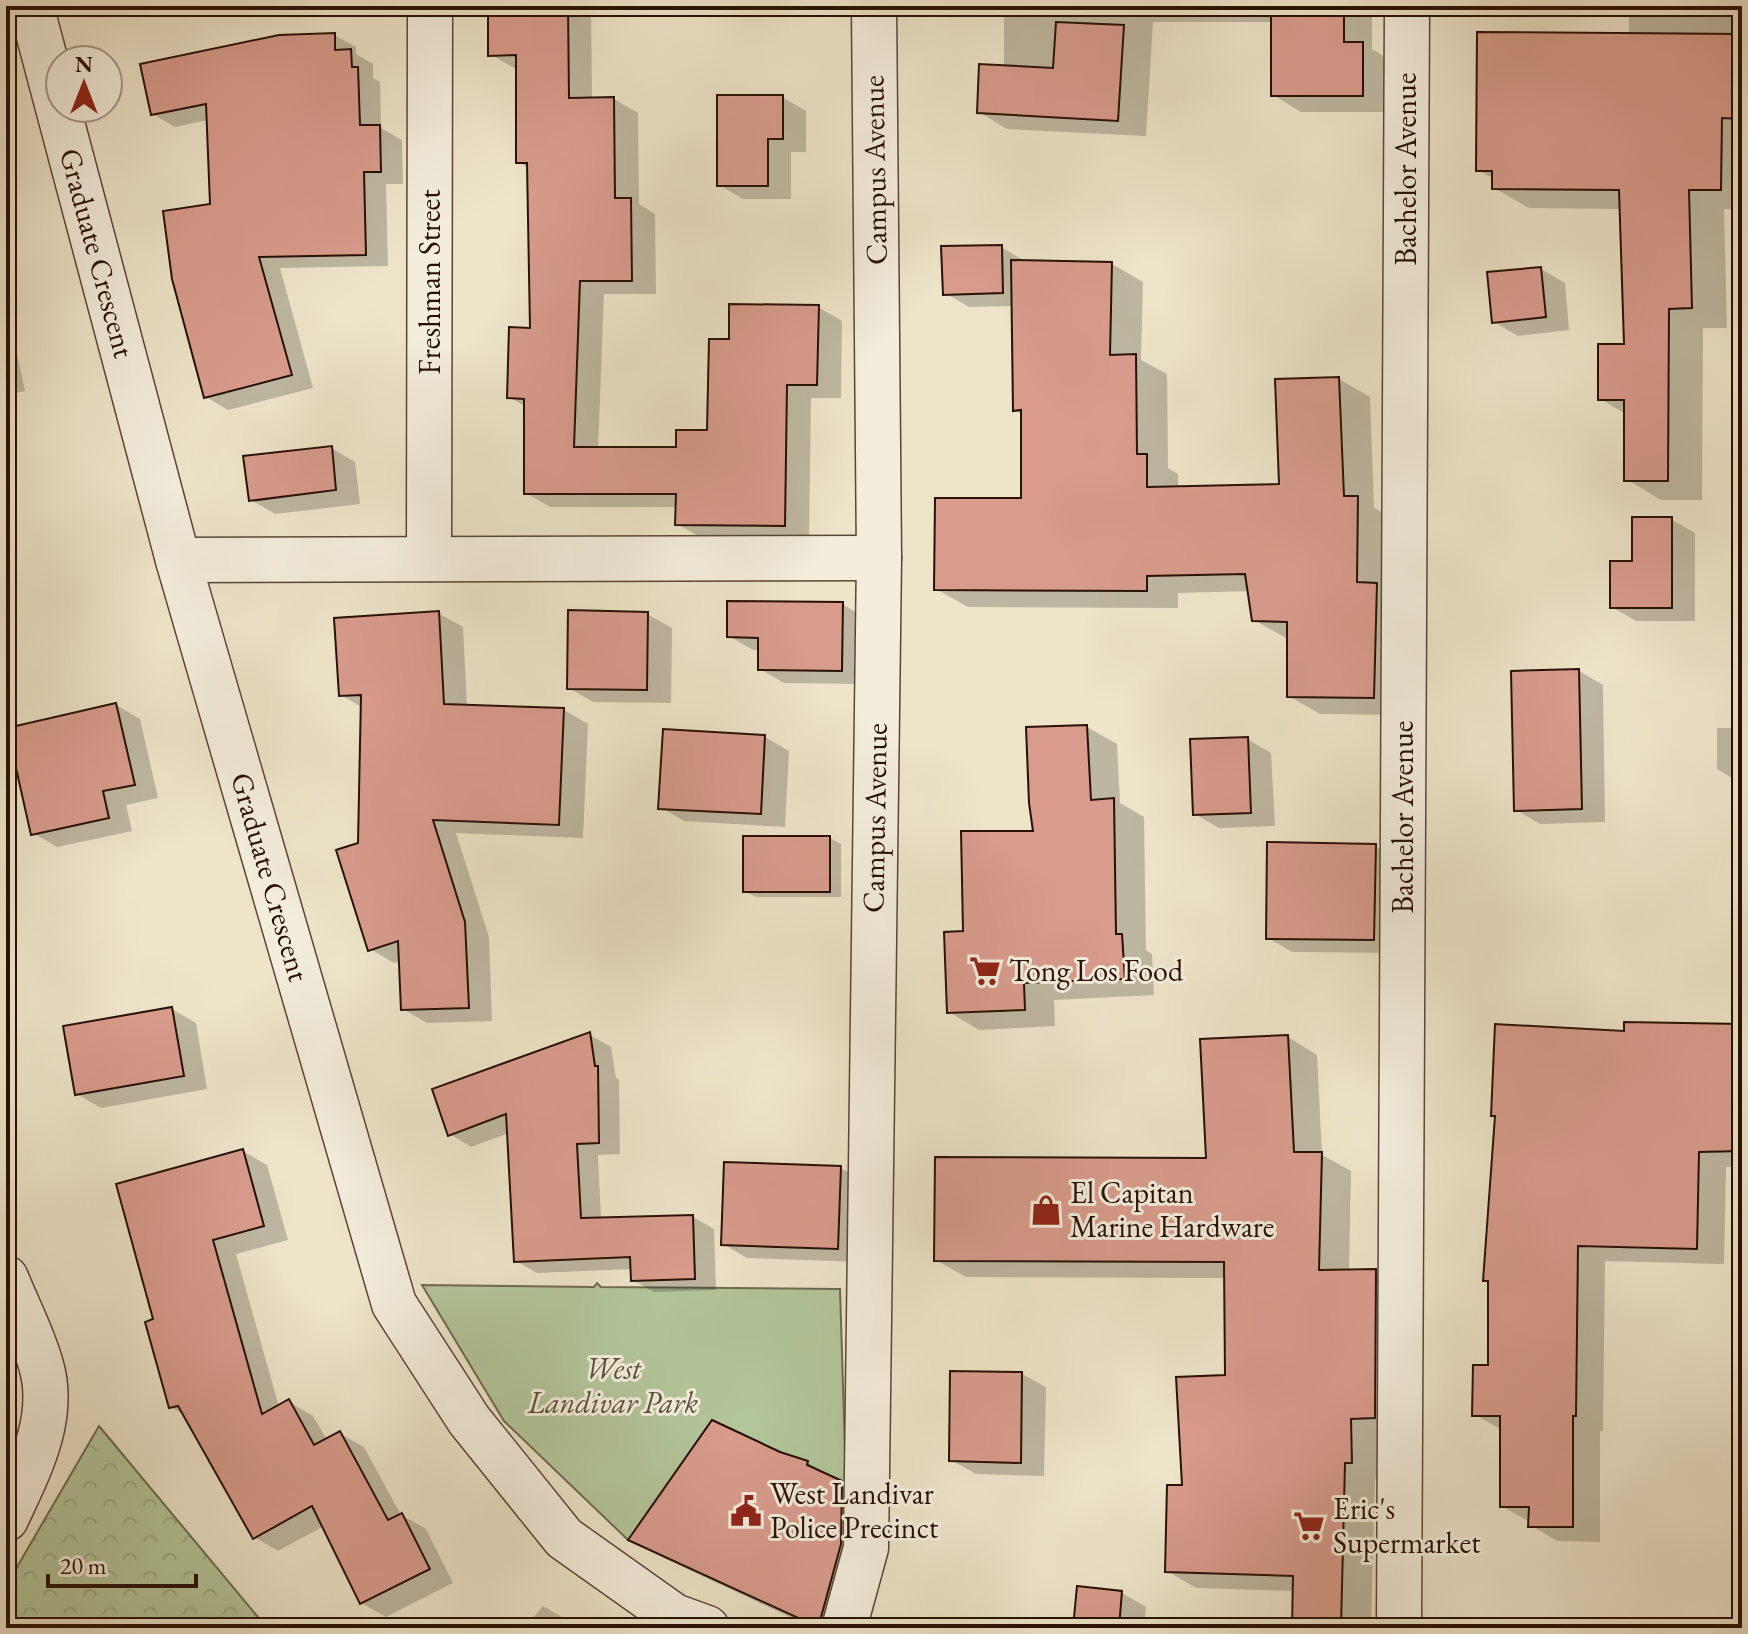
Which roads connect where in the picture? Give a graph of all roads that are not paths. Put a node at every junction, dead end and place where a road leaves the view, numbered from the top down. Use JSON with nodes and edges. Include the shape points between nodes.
{"nodes":[{"id":1,"x":31,"y":6,"type":"edge"},
{"id":2,"x":430,"y":6,"type":"edge"},
{"id":3,"x":874,"y":6,"type":"edge"},
{"id":4,"x":1407,"y":6,"type":"edge"},
{"id":5,"x":879,"y":558,"type":"junction"},
{"id":6,"x":429,"y":559,"type":"junction"},
{"id":7,"x":178,"y":560,"type":"junction"},
{"id":8,"x":6,"y":1278,"type":"edge"},
{"id":9,"x":6,"y":1519,"type":"edge"},
{"id":10,"x":707,"y":1628,"type":"edge"},
{"id":11,"x":844,"y":1628,"type":"edge"},
{"id":12,"x":1399,"y":1628,"type":"edge"}],
"edges":[{"from":1,"to":7,"type":"street","name":"Graduate Crescent"},
{"from":2,"to":6,"type":"street","name":"Freshman Street"},
{"from":3,"to":5,"type":"street","name":"Campus Avenue"},
{"from":4,"to":12,"type":"street","name":"Bachelor Avenue"},
{"from":5,"to":6,"type":"street"},
{"from":5,"to":11,"type":"street","name":"Campus Avenue","via":[[866,1548]]},
{"from":6,"to":7,"type":"street"},
{"from":7,"to":10,"type":"street","name":"Graduate Crescent","via":[[394,1304],[469,1420],[564,1538],[674,1616]]},
{"from":8,"to":9,"type":"street","via":[[41,1366],[45,1395],[36,1454]]}]}
